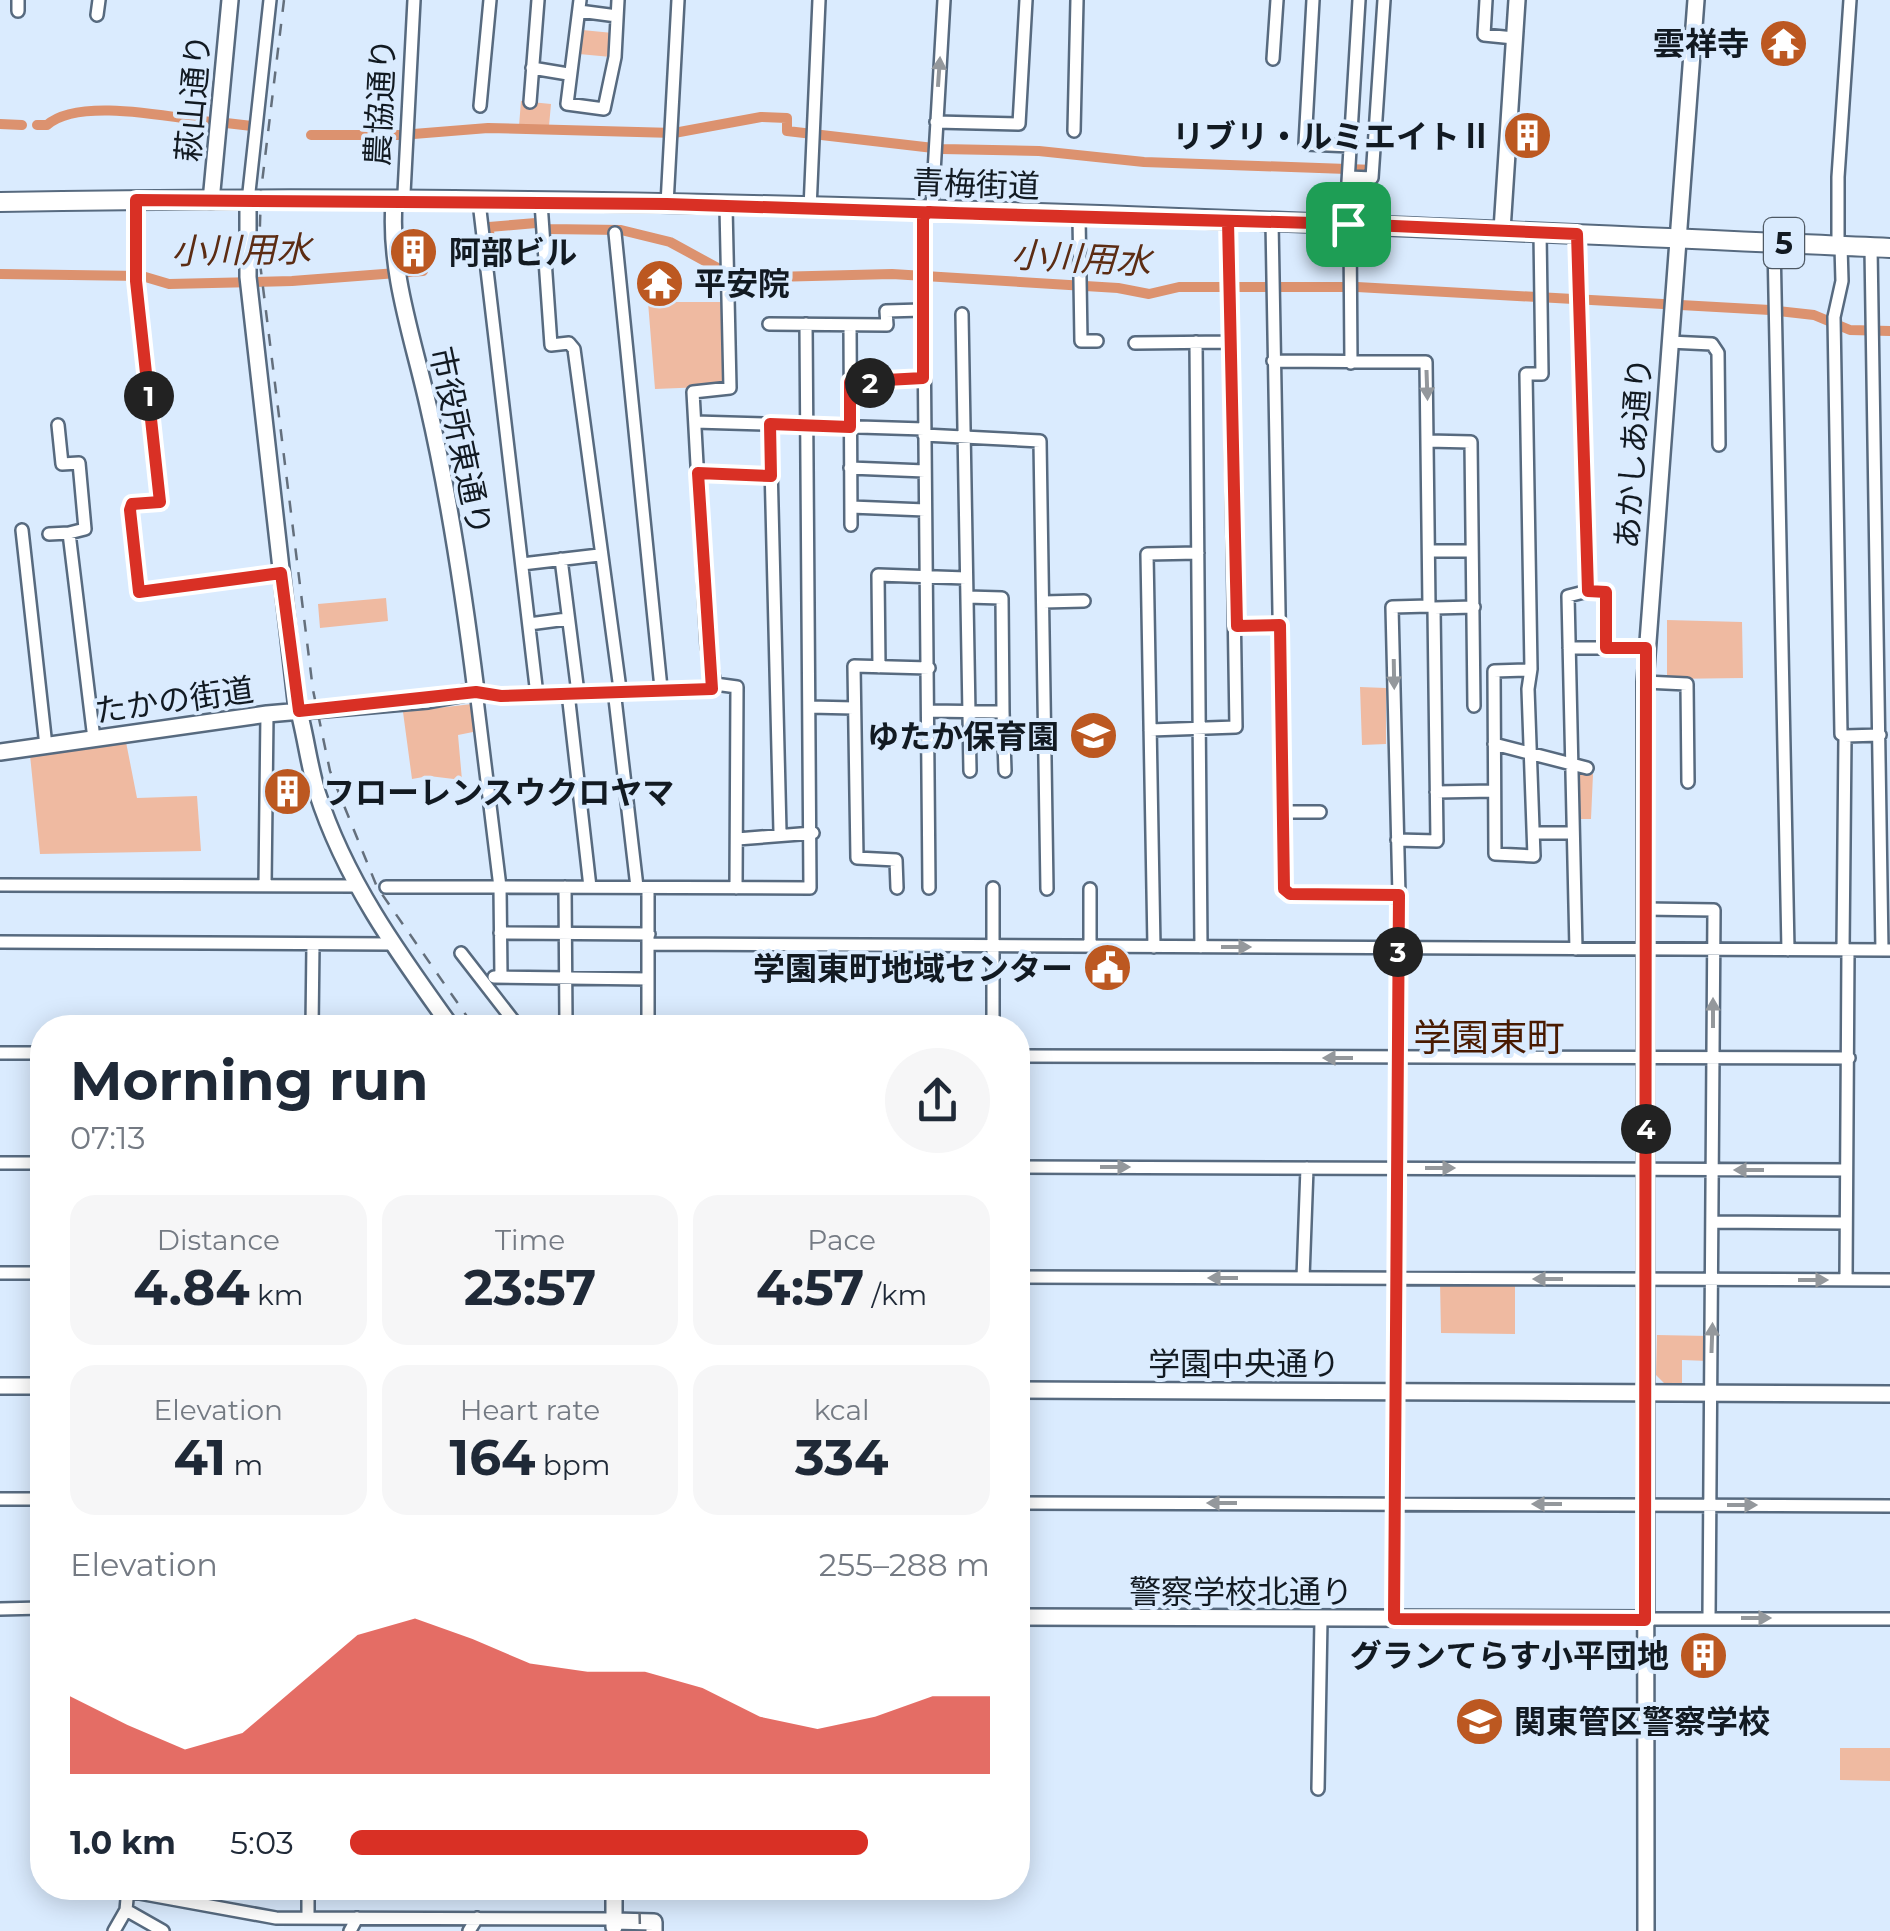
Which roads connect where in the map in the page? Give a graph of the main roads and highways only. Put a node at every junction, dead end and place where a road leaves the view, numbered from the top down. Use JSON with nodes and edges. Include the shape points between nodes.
{"nodes":[{"id":1,"x":0,"y":202,"type":"edge"},
{"id":2,"x":1881,"y":248,"type":"edge"}],
"edges":[{"from":1,"to":2,"type":"main road","name":"青梅街道","number":"5","via":[[478,202],[540,218],[614,204],[667,204]]}]}
